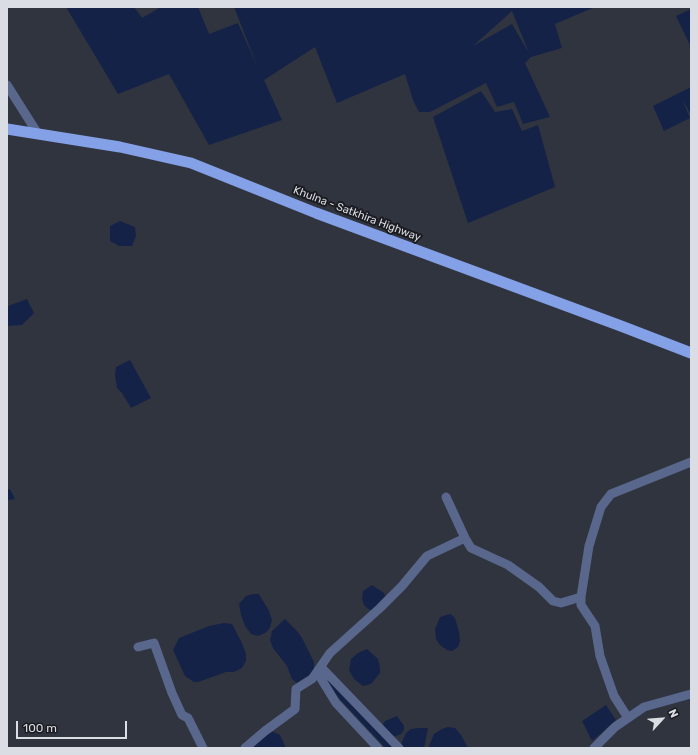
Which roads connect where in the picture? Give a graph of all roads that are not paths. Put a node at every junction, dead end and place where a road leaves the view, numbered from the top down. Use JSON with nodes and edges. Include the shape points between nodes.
{"nodes":[{"id":1,"x":7,"y":85,"type":"edge"},
{"id":2,"x":7,"y":129,"type":"edge"},
{"id":3,"x":38,"y":134,"type":"junction"},
{"id":4,"x":691,"y":353,"type":"edge"},
{"id":5,"x":691,"y":462,"type":"edge"},
{"id":6,"x":446,"y":497,"type":"dead end"},
{"id":7,"x":465,"y":538,"type":"junction"},
{"id":8,"x":581,"y":597,"type":"junction"},
{"id":9,"x":138,"y":647,"type":"dead end"},
{"id":10,"x":319,"y":669,"type":"junction"},
{"id":11,"x":691,"y":694,"type":"edge"},
{"id":12,"x":628,"y":718,"type":"junction"},
{"id":13,"x":203,"y":748,"type":"edge"},
{"id":14,"x":245,"y":748,"type":"edge"},
{"id":15,"x":378,"y":748,"type":"edge"},
{"id":16,"x":399,"y":748,"type":"edge"},
{"id":17,"x":594,"y":748,"type":"edge"}],
"edges":[{"from":1,"to":3,"type":"street"},
{"from":2,"to":3,"type":"highway","name":"Khulna - Satkhira Highway"},
{"from":3,"to":4,"type":"highway","name":"Khulna - Satkhira Highway","via":[[120,147],[191,163],[316,214]]},
{"from":5,"to":8,"type":"street","via":[[611,494],[601,507],[590,546]]},
{"from":6,"to":7,"type":"street"},
{"from":7,"to":8,"type":"street","via":[[471,548],[508,565],[539,587],[553,601],[561,603]]},
{"from":7,"to":10,"type":"street","via":[[427,556],[380,608],[330,653]]},
{"from":8,"to":12,"type":"street","via":[[582,605],[595,626],[600,656],[614,696]]},
{"from":9,"to":13,"type":"street","via":[[154,643],[182,715],[188,718]]},
{"from":10,"to":14,"type":"street","via":[[312,679],[296,688],[295,710]]},
{"from":10,"to":15,"type":"street","via":[[336,703]]},
{"from":10,"to":16,"type":"street"},
{"from":11,"to":12,"type":"street","via":[[644,707]]},
{"from":12,"to":17,"type":"street"}]}
